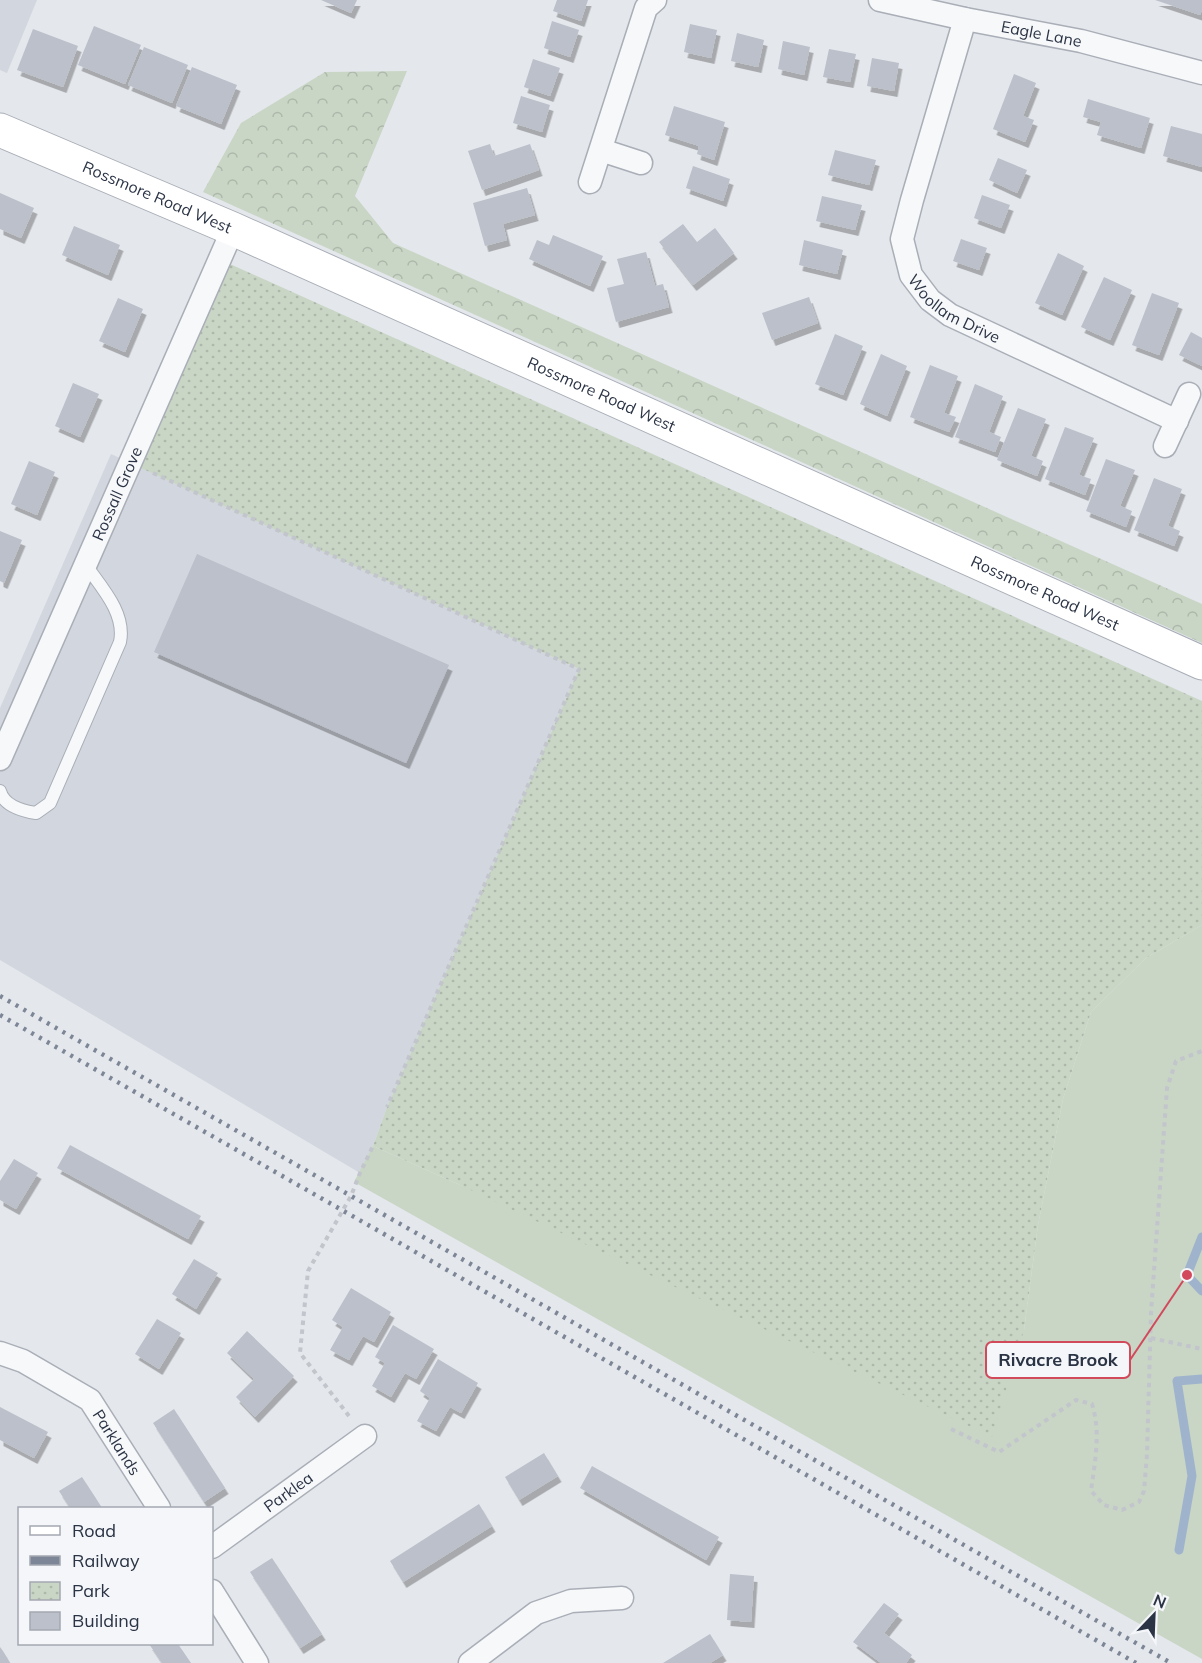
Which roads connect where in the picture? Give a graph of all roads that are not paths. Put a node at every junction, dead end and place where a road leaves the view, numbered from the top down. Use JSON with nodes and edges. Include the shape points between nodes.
{"nodes":[{"id":1,"x":656,"y":0,"type":"edge"},
{"id":2,"x":880,"y":0,"type":"edge"},
{"id":3,"x":965,"y":19,"type":"junction"},
{"id":4,"x":1202,"y":73,"type":"edge"},
{"id":5,"x":0,"y":130,"type":"edge"},
{"id":6,"x":600,"y":150,"type":"junction"},
{"id":7,"x":641,"y":163,"type":"dead end"},
{"id":8,"x":590,"y":182,"type":"dead end"},
{"id":9,"x":233,"y":229,"type":"junction"},
{"id":10,"x":1190,"y":394,"type":"dead end"},
{"id":11,"x":1177,"y":421,"type":"junction"},
{"id":12,"x":1165,"y":446,"type":"dead end"},
{"id":13,"x":85,"y":564,"type":"junction"},
{"id":14,"x":1202,"y":663,"type":"edge"},
{"id":15,"x":0,"y":759,"type":"edge"},
{"id":16,"x":0,"y":791,"type":"edge"},
{"id":17,"x":0,"y":1353,"type":"edge"},
{"id":18,"x":364,"y":1436,"type":"road end"},
{"id":19,"x":158,"y":1507,"type":"edge"},
{"id":20,"x":213,"y":1546,"type":"edge"},
{"id":21,"x":213,"y":1593,"type":"edge"},
{"id":22,"x":622,"y":1598,"type":"dead end"},
{"id":23,"x":256,"y":1663,"type":"edge"},
{"id":24,"x":470,"y":1663,"type":"edge"}],
"edges":[{"from":1,"to":6,"type":"street","via":[[646,8]]},
{"from":2,"to":3,"type":"street","name":"Eagle Lane"},
{"from":3,"to":4,"type":"street","name":"Eagle Lane","via":[[1081,41]]},
{"from":3,"to":11,"type":"street","name":"Woollam Drive","via":[[902,239],[912,275],[930,300],[950,315]]},
{"from":5,"to":9,"type":"main road","name":"Rossmore Road West"},
{"from":6,"to":7,"type":"street"},
{"from":6,"to":8,"type":"street"},
{"from":9,"to":13,"type":"street","name":"Rossall Grove"},
{"from":9,"to":14,"type":"main road","name":"Rossmore Road West"},
{"from":10,"to":11,"type":"street"},
{"from":11,"to":12,"type":"street"},
{"from":13,"to":15,"type":"street","name":"Rossall Grove"},
{"from":13,"to":16,"type":"lane","via":[[120,618],[120,642],[50,803],[36,813],[25,811],[12,806]]},
{"from":17,"to":19,"type":"street","name":"Parklands","via":[[24,1361],[90,1400]]},
{"from":18,"to":20,"type":"street","name":"Parklea"},
{"from":21,"to":23,"type":"street"},
{"from":22,"to":24,"type":"street","via":[[571,1600],[536,1613]]}]}
